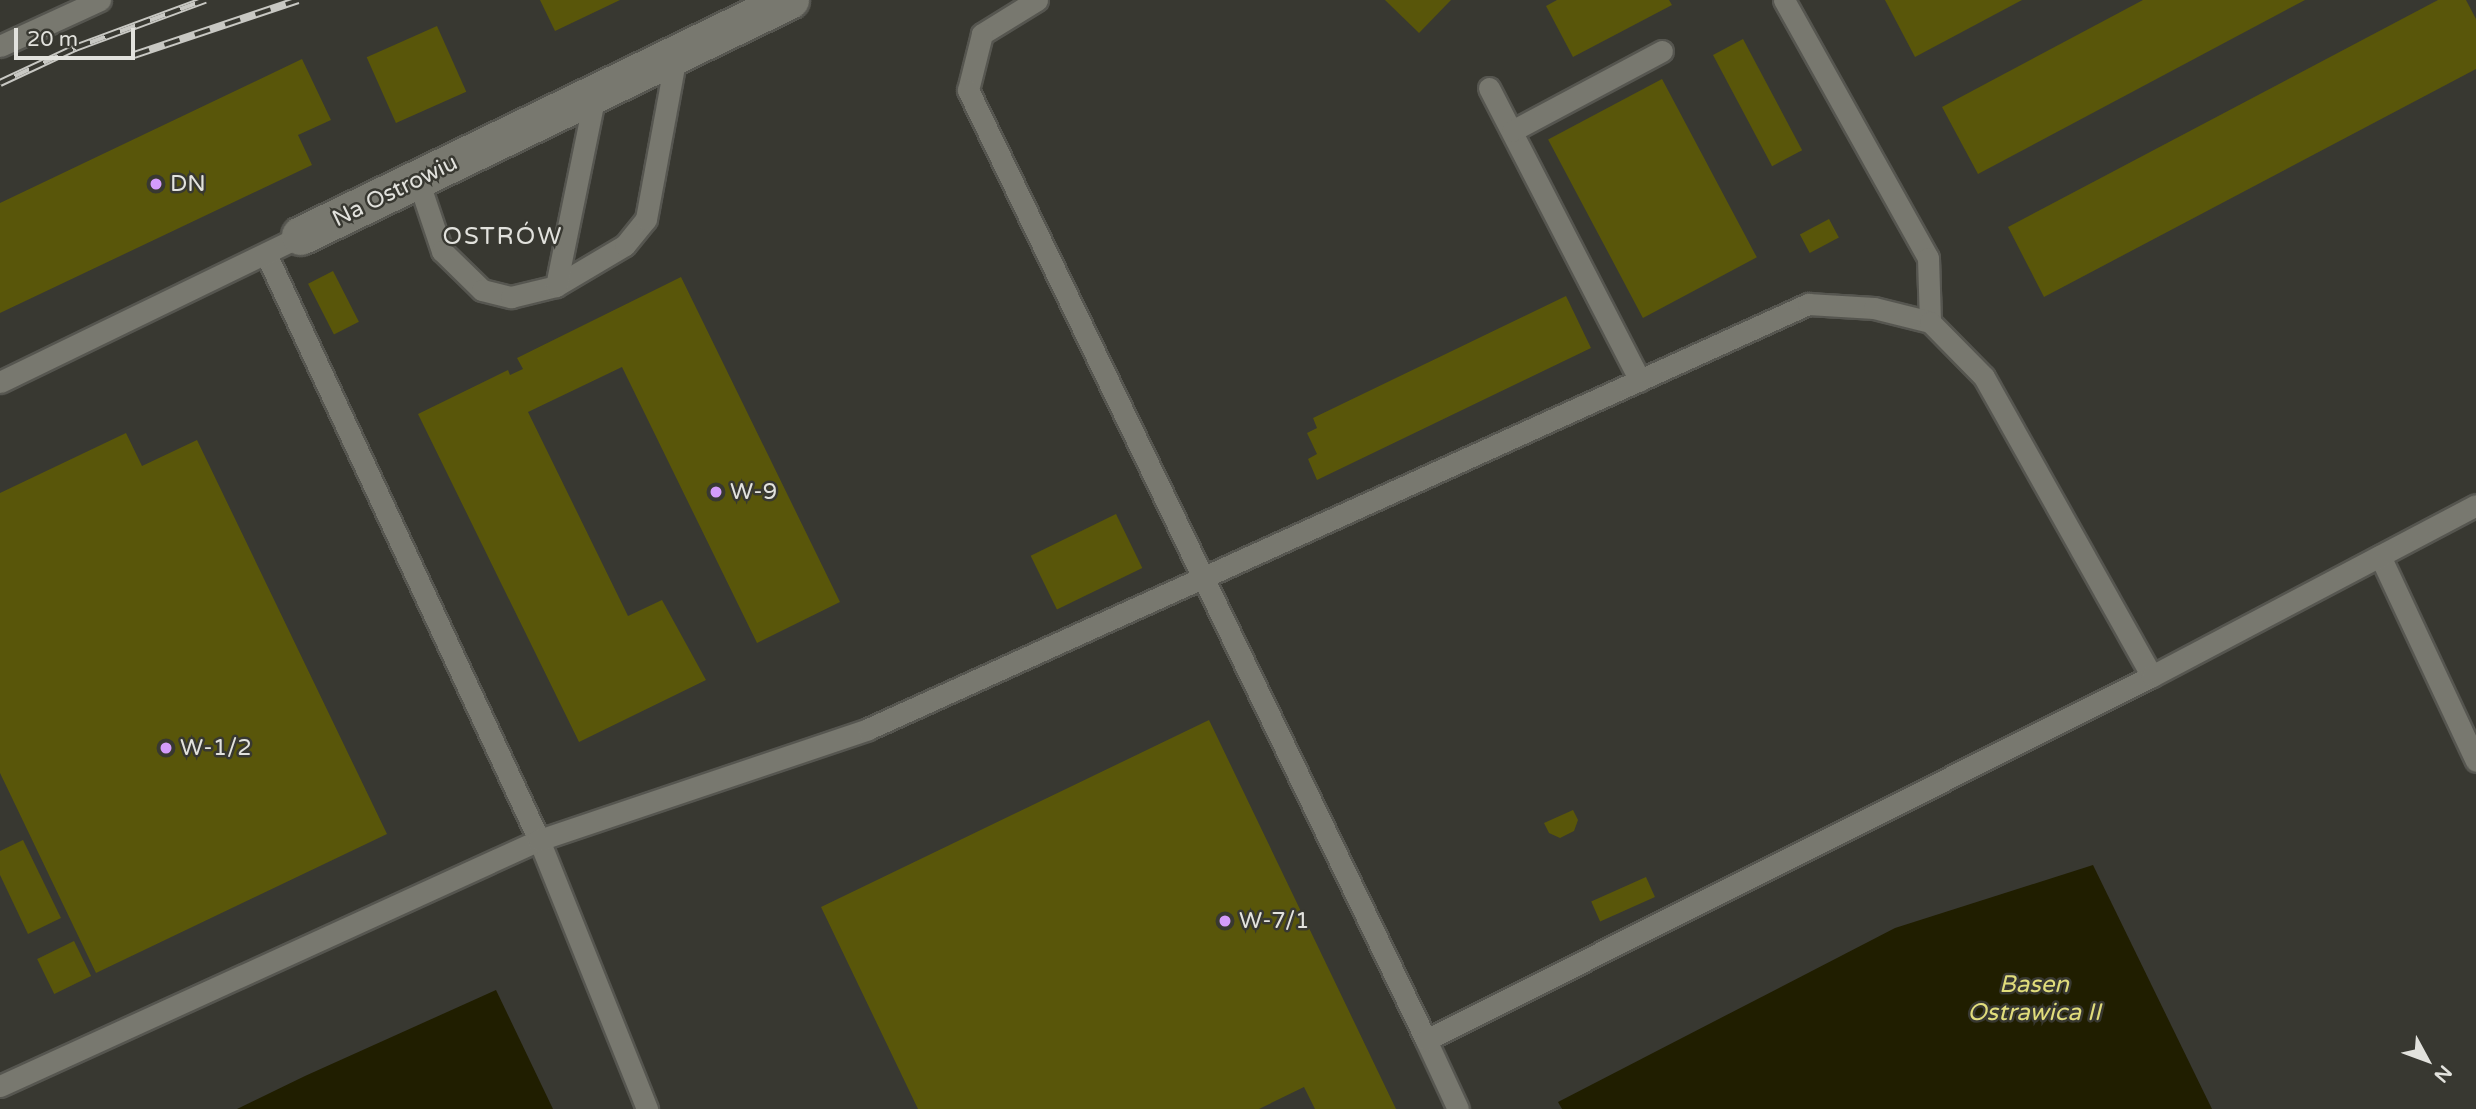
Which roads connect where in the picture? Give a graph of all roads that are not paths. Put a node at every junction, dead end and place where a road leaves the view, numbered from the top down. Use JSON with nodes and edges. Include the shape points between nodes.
{"nodes":[{"id":1,"x":100,"y":0,"type":"edge"},
{"id":2,"x":790,"y":0,"type":"edge"},
{"id":3,"x":1037,"y":0,"type":"edge"},
{"id":4,"x":1784,"y":0,"type":"edge"},
{"id":5,"x":0,"y":46,"type":"edge"},
{"id":6,"x":1662,"y":51,"type":"dead end"},
{"id":7,"x":676,"y":56,"type":"junction"},
{"id":8,"x":1489,"y":88,"type":"dead end"},
{"id":9,"x":594,"y":95,"type":"junction"},
{"id":10,"x":1512,"y":131,"type":"junction"},
{"id":11,"x":418,"y":180,"type":"junction"},
{"id":12,"x":302,"y":236,"type":"joint"},
{"id":13,"x":266,"y":254,"type":"junction"},
{"id":14,"x":555,"y":286,"type":"junction"},
{"id":15,"x":1930,"y":322,"type":"junction"},
{"id":16,"x":1640,"y":380,"type":"junction"},
{"id":17,"x":0,"y":382,"type":"edge"},
{"id":18,"x":2476,"y":505,"type":"edge"},
{"id":19,"x":2380,"y":556,"type":"junction"},
{"id":20,"x":1202,"y":580,"type":"junction"},
{"id":21,"x":2152,"y":676,"type":"junction"},
{"id":22,"x":2476,"y":761,"type":"edge"},
{"id":23,"x":540,"y":840,"type":"junction"},
{"id":24,"x":1426,"y":1040,"type":"junction"},
{"id":25,"x":0,"y":1086,"type":"edge"},
{"id":26,"x":646,"y":1109,"type":"edge"},
{"id":27,"x":1458,"y":1109,"type":"edge"}],
"edges":[{"from":1,"to":5,"type":"lane"},
{"from":2,"to":7,"type":"street","name":"Na Ostrowiu"},
{"from":3,"to":20,"type":"lane","via":[[982,34],[968,90]]},
{"from":4,"to":15,"type":"lane","via":[[1928,258]]},
{"from":6,"to":10,"type":"lane"},
{"from":7,"to":9,"type":"street","name":"Na Ostrowiu"},
{"from":7,"to":14,"type":"lane","via":[[646,219],[625,245]]},
{"from":8,"to":10,"type":"lane"},
{"from":9,"to":11,"type":"street","name":"Na Ostrowiu"},
{"from":9,"to":14,"type":"lane"},
{"from":10,"to":16,"type":"lane"},
{"from":11,"to":12,"type":"street","name":"Na Ostrowiu"},
{"from":11,"to":14,"type":"lane","via":[[442,250],[482,290],[511,297]]},
{"from":12,"to":13,"type":"lane","name":"Na Ostrowiu"},
{"from":13,"to":17,"type":"lane","name":"Na Ostrowiu"},
{"from":13,"to":23,"type":"lane"},
{"from":15,"to":16,"type":"lane","via":[[1874,308],[1808,303]]},
{"from":15,"to":21,"type":"lane","via":[[1984,377]]},
{"from":16,"to":20,"type":"lane"},
{"from":18,"to":19,"type":"lane"},
{"from":19,"to":21,"type":"lane"},
{"from":19,"to":22,"type":"lane"},
{"from":20,"to":23,"type":"lane","via":[[868,729]]},
{"from":20,"to":24,"type":"lane"},
{"from":21,"to":24,"type":"lane"},
{"from":23,"to":25,"type":"lane"},
{"from":23,"to":26,"type":"lane"},
{"from":24,"to":27,"type":"lane"}]}
